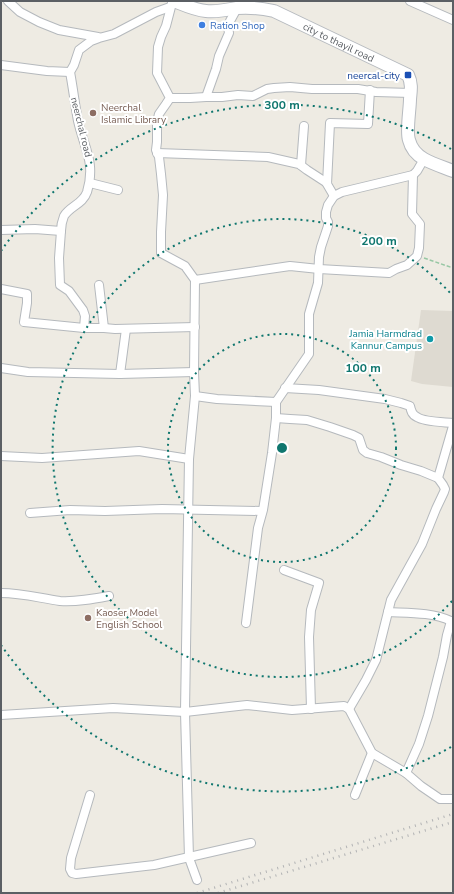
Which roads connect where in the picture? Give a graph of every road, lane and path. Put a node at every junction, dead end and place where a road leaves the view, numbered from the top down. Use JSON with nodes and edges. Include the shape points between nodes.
{"nodes":[{"id":1,"x":8,"y":1,"type":"edge"},
{"id":2,"x":410,"y":1,"type":"edge"},
{"id":3,"x":172,"y":3,"type":"edge"},
{"id":4,"x":239,"y":5,"type":"edge"},
{"id":5,"x":453,"y":20,"type":"edge"},
{"id":6,"x":99,"y":38,"type":"junction"},
{"id":7,"x":1,"y":65,"type":"edge"},
{"id":8,"x":70,"y":72,"type":"junction"},
{"id":9,"x":370,"y":90,"type":"junction"},
{"id":10,"x":411,"y":93,"type":"junction"},
{"id":11,"x":206,"y":97,"type":"junction"},
{"id":12,"x":170,"y":98,"type":"junction"},
{"id":13,"x":304,"y":126,"type":"dead end"},
{"id":14,"x":157,"y":154,"type":"junction"},
{"id":15,"x":424,"y":159,"type":"junction"},
{"id":16,"x":300,"y":165,"type":"junction"},
{"id":17,"x":453,"y":171,"type":"edge"},
{"id":18,"x":413,"y":176,"type":"junction"},
{"id":19,"x":90,"y":183,"type":"junction"},
{"id":20,"x":328,"y":183,"type":"junction"},
{"id":21,"x":118,"y":190,"type":"dead end"},
{"id":22,"x":334,"y":196,"type":"junction"},
{"id":23,"x":1,"y":230,"type":"edge"},
{"id":24,"x":61,"y":231,"type":"junction"},
{"id":25,"x":417,"y":256,"type":"junction"},
{"id":26,"x":453,"y":268,"type":"edge"},
{"id":27,"x":319,"y":270,"type":"junction"},
{"id":28,"x":196,"y":280,"type":"junction"},
{"id":29,"x":99,"y":285,"type":"dead end"},
{"id":30,"x":1,"y":289,"type":"edge"},
{"id":31,"x":195,"y":327,"type":"junction"},
{"id":32,"x":84,"y":328,"type":"junction"},
{"id":33,"x":104,"y":328,"type":"junction"},
{"id":34,"x":126,"y":329,"type":"junction"},
{"id":35,"x":1,"y":368,"type":"edge"},
{"id":36,"x":194,"y":372,"type":"junction"},
{"id":37,"x":120,"y":374,"type":"junction"},
{"id":38,"x":285,"y":388,"type":"junction"},
{"id":39,"x":195,"y":396,"type":"junction"},
{"id":40,"x":276,"y":402,"type":"junction"},
{"id":41,"x":276,"y":418,"type":"junction"},
{"id":42,"x":453,"y":425,"type":"edge"},
{"id":43,"x":1,"y":456,"type":"edge"},
{"id":44,"x":189,"y":459,"type":"junction"},
{"id":45,"x":438,"y":478,"type":"junction"},
{"id":46,"x":188,"y":510,"type":"junction"},
{"id":47,"x":262,"y":511,"type":"junction"},
{"id":48,"x":30,"y":513,"type":"dead end"},
{"id":49,"x":284,"y":570,"type":"dead end"},
{"id":50,"x":1,"y":593,"type":"edge"},
{"id":51,"x":109,"y":596,"type":"dead end"},
{"id":52,"x":388,"y":612,"type":"junction"},
{"id":53,"x":452,"y":621,"type":"edge"},
{"id":54,"x":246,"y":623,"type":"dead end"},
{"id":55,"x":311,"y":709,"type":"junction"},
{"id":56,"x":350,"y":709,"type":"junction"},
{"id":57,"x":185,"y":712,"type":"junction"},
{"id":58,"x":1,"y":715,"type":"edge"},
{"id":59,"x":372,"y":753,"type":"junction"},
{"id":60,"x":406,"y":773,"type":"junction"},
{"id":61,"x":90,"y":795,"type":"dead end"},
{"id":62,"x":355,"y":795,"type":"dead end"},
{"id":63,"x":453,"y":799,"type":"edge"},
{"id":64,"x":251,"y":843,"type":"dead end"},
{"id":65,"x":189,"y":858,"type":"junction"},
{"id":66,"x":197,"y":880,"type":"dead end"}],
"edges":[{"from":1,"to":6,"type":"street","via":[[20,12],[58,30]]},
{"from":2,"to":5,"type":"street"},
{"from":3,"to":4,"type":"main road","name":"city to thayil road","via":[[207,11],[221,11]]},
{"from":3,"to":6,"type":"street","via":[[114,34]]},
{"from":3,"to":12,"type":"street","via":[[158,47],[157,73]]},
{"from":4,"to":10,"type":"main road","name":"city to thayil road","via":[[274,10],[408,75],[412,86]]},
{"from":4,"to":11,"type":"street","via":[[230,21],[229,32]]},
{"from":6,"to":8,"type":"street","via":[[80,50]]},
{"from":7,"to":8,"type":"street"},
{"from":8,"to":19,"type":"street","name":"neerchal road","via":[[78,122],[91,164]]},
{"from":9,"to":10,"type":"street"},
{"from":9,"to":11,"type":"street","via":[[290,87],[267,89],[253,96]]},
{"from":9,"to":20,"type":"street","via":[[368,124],[330,123]]},
{"from":10,"to":15,"type":"main road","name":"city to thayil road","via":[[408,139],[412,148]]},
{"from":11,"to":12,"type":"street"},
{"from":12,"to":14,"type":"street","via":[[159,114],[157,122]]},
{"from":13,"to":16,"type":"street"},
{"from":14,"to":16,"type":"street","via":[[268,157]]},
{"from":14,"to":28,"type":"street","via":[[162,195],[161,254],[185,266]]},
{"from":15,"to":17,"type":"main road","name":"city to thayil road"},
{"from":15,"to":18,"type":"street"},
{"from":16,"to":20,"type":"street"},
{"from":18,"to":22,"type":"street"},
{"from":18,"to":25,"type":"street","via":[[412,214],[420,224]]},
{"from":19,"to":21,"type":"street"},
{"from":19,"to":24,"type":"street","name":"neerchal road","via":[[83,200],[64,215]]},
{"from":20,"to":22,"type":"street"},
{"from":22,"to":27,"type":"street","via":[[326,212],[328,226],[321,247]]},
{"from":23,"to":24,"type":"street"},
{"from":24,"to":32,"type":"street","name":"neerchal road","via":[[60,285],[69,291],[82,310]]},
{"from":25,"to":26,"type":"path"},
{"from":25,"to":27,"type":"street","via":[[407,265],[388,272]]},
{"from":27,"to":28,"type":"street","via":[[290,266]]},
{"from":27,"to":38,"type":"street","via":[[309,314],[309,354]]},
{"from":28,"to":31,"type":"street"},
{"from":29,"to":33,"type":"street"},
{"from":30,"to":32,"type":"street","via":[[27,294],[24,322]]},
{"from":31,"to":34,"type":"street"},
{"from":31,"to":36,"type":"street"},
{"from":32,"to":33,"type":"street"},
{"from":33,"to":34,"type":"street"},
{"from":34,"to":37,"type":"street"},
{"from":35,"to":37,"type":"street","via":[[28,372]]},
{"from":36,"to":37,"type":"street"},
{"from":36,"to":39,"type":"street"},
{"from":38,"to":40,"type":"street"},
{"from":38,"to":42,"type":"street","via":[[385,399],[410,406],[417,418]]},
{"from":39,"to":40,"type":"street"},
{"from":39,"to":44,"type":"street"},
{"from":40,"to":41,"type":"street"},
{"from":41,"to":45,"type":"street","via":[[307,420],[353,434],[359,438],[362,450],[367,453]]},
{"from":41,"to":47,"type":"street"},
{"from":42,"to":45,"type":"street"},
{"from":43,"to":44,"type":"street","via":[[42,458],[139,451]]},
{"from":44,"to":46,"type":"street"},
{"from":45,"to":52,"type":"street","via":[[444,492],[422,544],[391,600]]},
{"from":46,"to":47,"type":"street"},
{"from":46,"to":48,"type":"street","via":[[70,510]]},
{"from":46,"to":57,"type":"street"},
{"from":47,"to":54,"type":"street"},
{"from":49,"to":55,"type":"street","via":[[319,583],[311,610],[309,637]]},
{"from":50,"to":51,"type":"street","via":[[60,601]]},
{"from":52,"to":53,"type":"street","via":[[428,615]]},
{"from":52,"to":56,"type":"street","via":[[376,660]]},
{"from":53,"to":60,"type":"street","via":[[428,716]]},
{"from":55,"to":56,"type":"street","via":[[344,706]]},
{"from":55,"to":57,"type":"street","via":[[292,710],[247,705]]},
{"from":56,"to":59,"type":"street"},
{"from":57,"to":58,"type":"street","via":[[113,708]]},
{"from":57,"to":65,"type":"street"},
{"from":59,"to":60,"type":"street"},
{"from":59,"to":62,"type":"street"},
{"from":60,"to":63,"type":"street","via":[[440,799]]},
{"from":61,"to":65,"type":"street","via":[[71,858],[72,874],[154,865]]},
{"from":64,"to":65,"type":"street"},
{"from":65,"to":66,"type":"street"}]}
